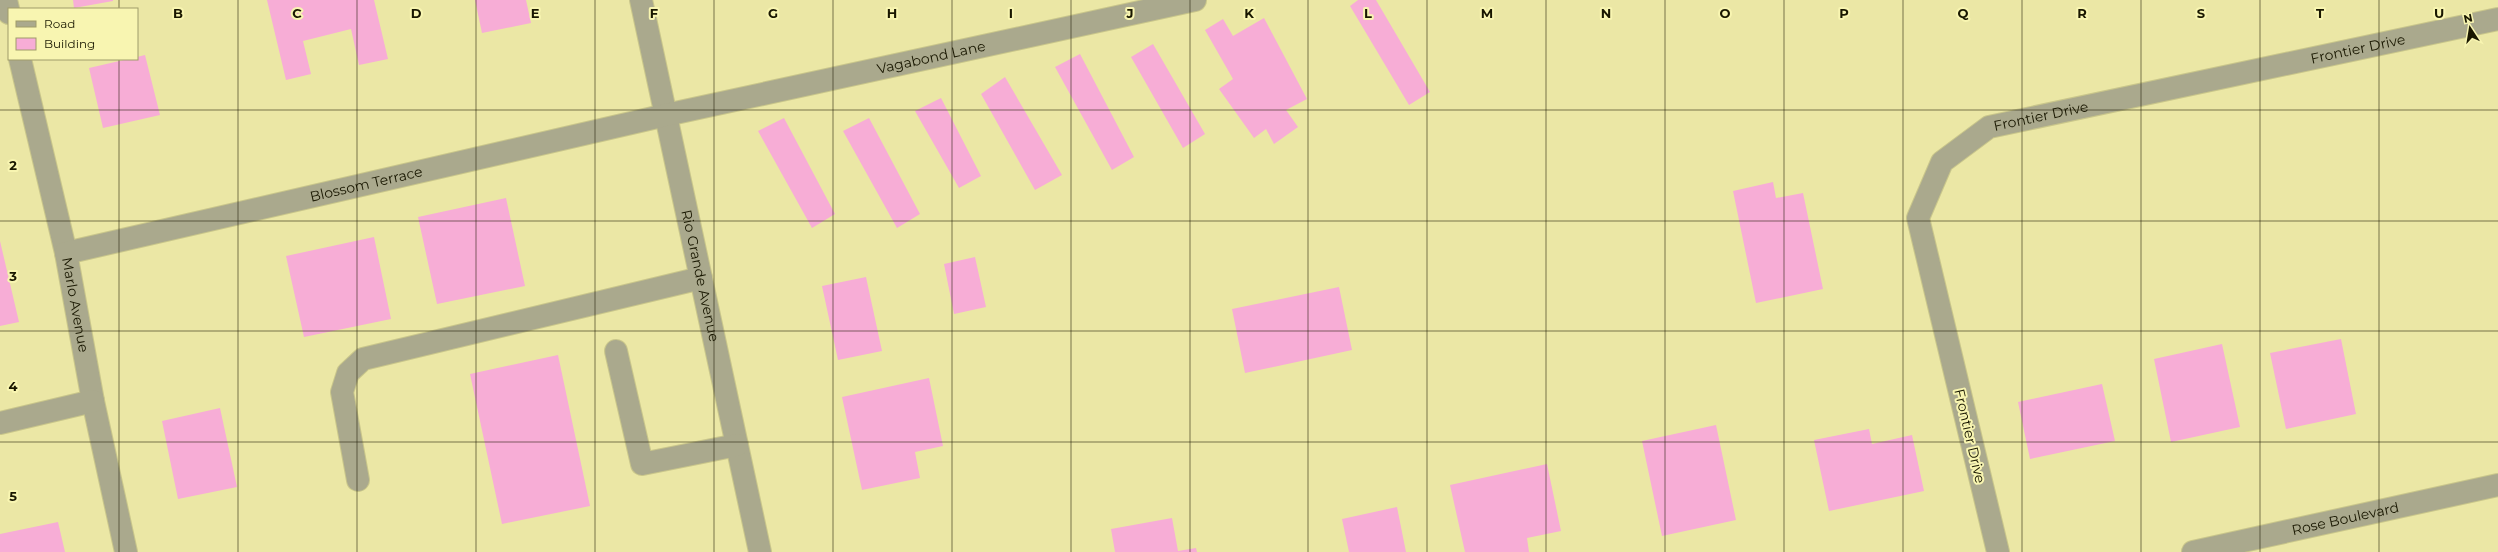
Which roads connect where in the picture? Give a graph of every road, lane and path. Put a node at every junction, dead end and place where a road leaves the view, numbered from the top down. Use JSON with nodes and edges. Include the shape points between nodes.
{"nodes":[{"id":1,"x":641,"y":0,"type":"edge"},
{"id":2,"x":1195,"y":0,"type":"edge"},
{"id":3,"x":2498,"y":19,"type":"edge"},
{"id":4,"x":20,"y":60,"type":"edge"},
{"id":5,"x":666,"y":115,"type":"junction"},
{"id":6,"x":66,"y":253,"type":"junction"},
{"id":7,"x":701,"y":278,"type":"junction"},
{"id":8,"x":616,"y":351,"type":"dead end"},
{"id":9,"x":93,"y":401,"type":"junction"},
{"id":10,"x":0,"y":423,"type":"edge"},
{"id":11,"x":737,"y":444,"type":"junction"},
{"id":12,"x":358,"y":480,"type":"dead end"},
{"id":13,"x":2498,"y":485,"type":"edge"},
{"id":14,"x":126,"y":552,"type":"edge"},
{"id":15,"x":760,"y":552,"type":"edge"},
{"id":16,"x":1998,"y":552,"type":"edge"},
{"id":17,"x":2193,"y":552,"type":"edge"}],
"edges":[{"from":1,"to":5,"type":"street","name":"Rio Grande Avenue"},
{"from":2,"to":5,"type":"street","name":"Vagabond Lane"},
{"from":3,"to":16,"type":"street","name":"Frontier Drive","via":[[1990,127],[1942,162],[1918,218]]},
{"from":4,"to":6,"type":"street","name":"Marlo Avenue"},
{"from":5,"to":6,"type":"street","name":"Blossom Terrace"},
{"from":5,"to":7,"type":"street","name":"Rio Grande Avenue"},
{"from":6,"to":9,"type":"street","name":"Marlo Avenue"},
{"from":7,"to":11,"type":"street","name":"Rio Grande Avenue"},
{"from":7,"to":12,"type":"street","via":[[364,359],[348,373],[342,392]]},
{"from":8,"to":11,"type":"street","via":[[642,464]]},
{"from":9,"to":10,"type":"street"},
{"from":9,"to":14,"type":"street","name":"Marlo Avenue"},
{"from":11,"to":15,"type":"street","name":"Rio Grande Avenue"},
{"from":13,"to":17,"type":"street","name":"Rose Boulevard"}]}
